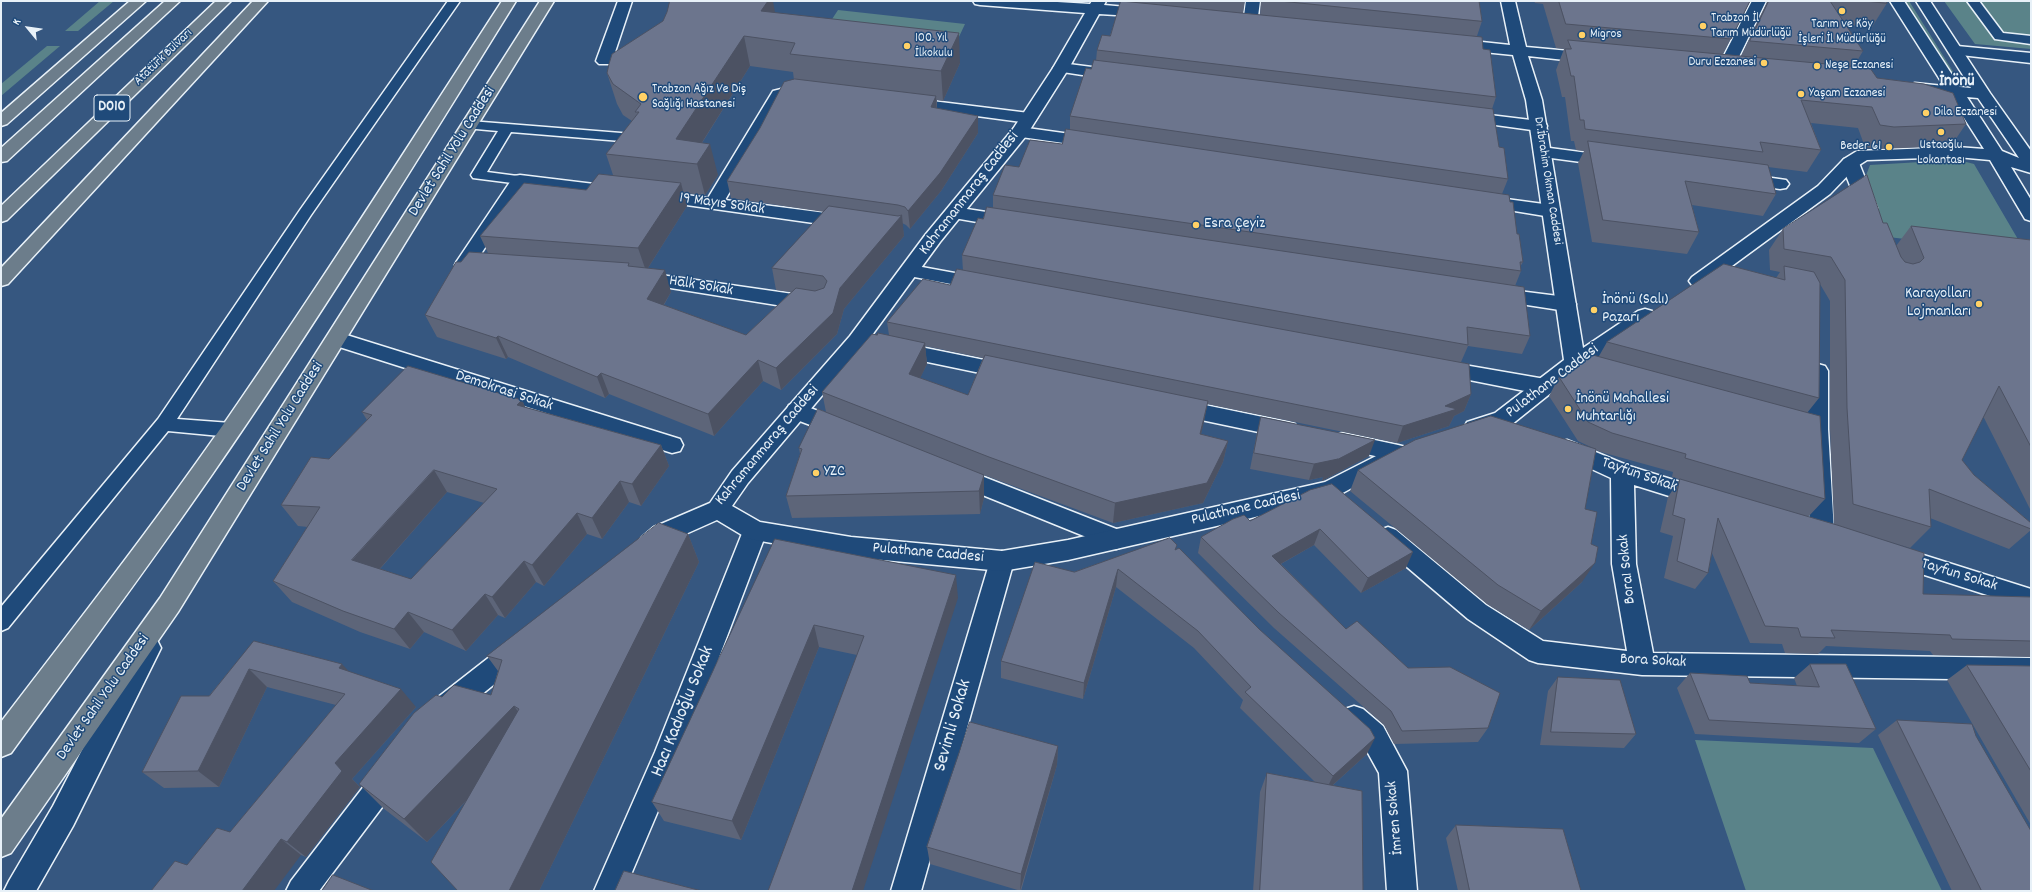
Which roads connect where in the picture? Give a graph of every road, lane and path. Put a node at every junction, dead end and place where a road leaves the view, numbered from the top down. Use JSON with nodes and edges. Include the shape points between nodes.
{"nodes":[{"id":1,"x":139,"y":1,"type":"edge"},
{"id":2,"x":173,"y":1,"type":"edge"},
{"id":3,"x":224,"y":1,"type":"edge"},
{"id":4,"x":261,"y":1,"type":"edge"},
{"id":5,"x":454,"y":1,"type":"edge"},
{"id":6,"x":509,"y":1,"type":"edge"},
{"id":7,"x":547,"y":1,"type":"edge"},
{"id":8,"x":625,"y":1,"type":"edge"},
{"id":9,"x":980,"y":1,"type":"edge"},
{"id":10,"x":1253,"y":1,"type":"edge"},
{"id":11,"x":1508,"y":1,"type":"edge"},
{"id":12,"x":1759,"y":1,"type":"edge"},
{"id":13,"x":1897,"y":1,"type":"edge"},
{"id":14,"x":1923,"y":1,"type":"edge"},
{"id":15,"x":1973,"y":1,"type":"edge"},
{"id":16,"x":1098,"y":5,"type":"edge"},
{"id":17,"x":1165,"y":15,"type":"edge"},
{"id":18,"x":1234,"y":22,"type":"edge"},
{"id":19,"x":1250,"y":24,"type":"junction"},
{"id":20,"x":1266,"y":25,"type":"edge"},
{"id":21,"x":2031,"y":40,"type":"edge"},
{"id":22,"x":1440,"y":42,"type":"edge"},
{"id":23,"x":1519,"y":50,"type":"junction"},
{"id":24,"x":1957,"y":51,"type":"junction"},
{"id":25,"x":2031,"y":58,"type":"edge"},
{"id":26,"x":1606,"y":59,"type":"edge"},
{"id":27,"x":604,"y":62,"type":"dead end"},
{"id":28,"x":1061,"y":68,"type":"junction"},
{"id":29,"x":1708,"y":70,"type":"edge"},
{"id":30,"x":1724,"y":72,"type":"junction"},
{"id":31,"x":1740,"y":73,"type":"edge"},
{"id":32,"x":1128,"y":76,"type":"edge"},
{"id":33,"x":1902,"y":87,"type":"edge"},
{"id":34,"x":806,"y":91,"type":"edge"},
{"id":35,"x":1954,"y":91,"type":"junction"},
{"id":36,"x":1983,"y":94,"type":"junction"},
{"id":37,"x":890,"y":101,"type":"edge"},
{"id":38,"x":1452,"y":116,"type":"edge"},
{"id":39,"x":1,"y":121,"type":"edge"},
{"id":40,"x":470,"y":125,"type":"junction"},
{"id":41,"x":1025,"y":125,"type":"junction"},
{"id":42,"x":1539,"y":126,"type":"junction"},
{"id":43,"x":507,"y":128,"type":"junction"},
{"id":44,"x":622,"y":137,"type":"edge"},
{"id":45,"x":1109,"y":145,"type":"edge"},
{"id":46,"x":1542,"y":152,"type":"junction"},
{"id":47,"x":1996,"y":155,"type":"junction"},
{"id":48,"x":1,"y":157,"type":"edge"},
{"id":49,"x":1850,"y":163,"type":"junction"},
{"id":50,"x":1630,"y":164,"type":"edge"},
{"id":51,"x":2031,"y":164,"type":"edge"},
{"id":52,"x":2031,"y":168,"type":"edge"},
{"id":53,"x":1725,"y":176,"type":"edge"},
{"id":54,"x":520,"y":180,"type":"junction"},
{"id":55,"x":1780,"y":184,"type":"dead end"},
{"id":56,"x":1464,"y":198,"type":"edge"},
{"id":57,"x":714,"y":203,"type":"junction"},
{"id":58,"x":1551,"y":211,"type":"junction"},
{"id":59,"x":954,"y":213,"type":"junction"},
{"id":60,"x":2031,"y":214,"type":"edge"},
{"id":61,"x":1,"y":216,"type":"edge"},
{"id":62,"x":1873,"y":221,"type":"edge"},
{"id":63,"x":862,"y":224,"type":"edge"},
{"id":64,"x":1027,"y":224,"type":"edge"},
{"id":65,"x":494,"y":267,"type":"edge"},
{"id":66,"x":1719,"y":268,"type":"junction"},
{"id":67,"x":911,"y":271,"type":"junction"},
{"id":68,"x":1741,"y":272,"type":"edge"},
{"id":69,"x":625,"y":277,"type":"edge"},
{"id":70,"x":1,"y":280,"type":"edge"},
{"id":71,"x":999,"y":287,"type":"edge"},
{"id":72,"x":1686,"y":290,"type":"edge"},
{"id":73,"x":1480,"y":292,"type":"edge"},
{"id":74,"x":819,"y":304,"type":"edge"},
{"id":75,"x":1566,"y":304,"type":"junction"},
{"id":76,"x":1660,"y":307,"type":"edge"},
{"id":77,"x":337,"y":339,"type":"junction"},
{"id":78,"x":857,"y":341,"type":"junction"},
{"id":79,"x":1818,"y":354,"type":"edge"},
{"id":80,"x":1575,"y":362,"type":"junction"},
{"id":81,"x":1420,"y":364,"type":"edge"},
{"id":82,"x":1597,"y":369,"type":"edge"},
{"id":83,"x":1027,"y":376,"type":"edge"},
{"id":84,"x":1545,"y":387,"type":"junction"},
{"id":85,"x":1158,"y":403,"type":"edge"},
{"id":86,"x":796,"y":411,"type":"junction"},
{"id":87,"x":1503,"y":419,"type":"junction"},
{"id":88,"x":1794,"y":423,"type":"edge"},
{"id":89,"x":164,"y":424,"type":"junction"},
{"id":90,"x":1524,"y":429,"type":"edge"},
{"id":91,"x":1817,"y":429,"type":"junction"},
{"id":92,"x":231,"y":430,"type":"junction"},
{"id":93,"x":1458,"y":434,"type":"edge"},
{"id":94,"x":862,"y":437,"type":"edge"},
{"id":95,"x":1545,"y":438,"type":"edge"},
{"id":96,"x":672,"y":445,"type":"dead end"},
{"id":97,"x":934,"y":466,"type":"edge"},
{"id":98,"x":1622,"y":473,"type":"junction"},
{"id":99,"x":1718,"y":502,"type":"edge"},
{"id":100,"x":718,"y":509,"type":"junction"},
{"id":101,"x":1374,"y":525,"type":"edge"},
{"id":102,"x":1800,"y":525,"type":"edge"},
{"id":103,"x":755,"y":531,"type":"junction"},
{"id":104,"x":1822,"y":532,"type":"junction"},
{"id":105,"x":1116,"y":539,"type":"junction"},
{"id":106,"x":1844,"y":539,"type":"edge"},
{"id":107,"x":1874,"y":549,"type":"edge"},
{"id":108,"x":630,"y":559,"type":"edge"},
{"id":109,"x":1002,"y":561,"type":"junction"},
{"id":110,"x":2031,"y":599,"type":"edge"},
{"id":111,"x":169,"y":605,"type":"junction"},
{"id":112,"x":1,"y":622,"type":"edge"},
{"id":113,"x":537,"y":634,"type":"edge"},
{"id":114,"x":1642,"y":664,"type":"junction"},
{"id":115,"x":2031,"y":669,"type":"edge"},
{"id":116,"x":1339,"y":704,"type":"edge"},
{"id":117,"x":427,"y":726,"type":"edge"},
{"id":118,"x":1,"y":744,"type":"edge"},
{"id":119,"x":403,"y":757,"type":"edge"},
{"id":120,"x":1,"y":843,"type":"edge"},
{"id":121,"x":19,"y":891,"type":"edge"},
{"id":122,"x":301,"y":891,"type":"edge"},
{"id":123,"x":609,"y":891,"type":"edge"},
{"id":124,"x":906,"y":891,"type":"edge"},
{"id":125,"x":1402,"y":891,"type":"edge"}],
"edges":[{"from":1,"to":39,"type":"main road"},
{"from":2,"to":48,"type":"main road","number":"D010"},
{"from":3,"to":61,"type":"main road","name":"Atatürk Bulvarı","number":"D010"},
{"from":4,"to":70,"type":"main road"},
{"from":5,"to":89,"type":"lane","via":[[305,213]]},
{"from":6,"to":92,"type":"main road","name":"Devlet Sahil Yolu Caddesi","via":[[408,161]]},
{"from":7,"to":40,"type":"main road","name":"Devlet Sahil Yolu Caddesi"},
{"from":8,"to":27,"type":"street"},
{"from":9,"to":16,"type":"street"},
{"from":10,"to":19,"type":"street"},
{"from":11,"to":23,"type":"street","name":"Dr.İbrahim Okman Caddesi"},
{"from":12,"to":30,"type":"street"},
{"from":13,"to":35,"type":"street"},
{"from":14,"to":24,"type":"street"},
{"from":15,"to":21,"type":"lane","via":[[1999,36]]},
{"from":16,"to":17,"type":"street"},
{"from":16,"to":28,"type":"street","name":"Kahramanmaraş Caddesi"},
{"from":18,"to":19,"type":"street"},
{"from":19,"to":20,"type":"street"},
{"from":22,"to":23,"type":"street"},
{"from":23,"to":26,"type":"street"},
{"from":23,"to":42,"type":"street","name":"Dr.İbrahim Okman Caddesi"},
{"from":24,"to":25,"type":"street"},
{"from":24,"to":36,"type":"street"},
{"from":28,"to":32,"type":"street"},
{"from":28,"to":41,"type":"street","name":"Kahramanmaraş Caddesi"},
{"from":29,"to":30,"type":"street"},
{"from":30,"to":31,"type":"street"},
{"from":33,"to":35,"type":"street"},
{"from":34,"to":57,"type":"street","via":[[779,94]]},
{"from":35,"to":36,"type":"street"},
{"from":35,"to":47,"type":"street"},
{"from":36,"to":51,"type":"street"},
{"from":37,"to":41,"type":"street"},
{"from":38,"to":42,"type":"street"},
{"from":40,"to":43,"type":"lane"},
{"from":40,"to":77,"type":"main road","name":"Devlet Sahil Yolu Caddesi"},
{"from":41,"to":45,"type":"street"},
{"from":41,"to":59,"type":"street","name":"Kahramanmaraş Caddesi"},
{"from":42,"to":46,"type":"street","name":"Dr.İbrahim Okman Caddesi"},
{"from":43,"to":44,"type":"lane"},
{"from":43,"to":54,"type":"lane","via":[[478,175]]},
{"from":46,"to":50,"type":"street"},
{"from":46,"to":58,"type":"street","name":"Dr.İbrahim Okman Caddesi"},
{"from":47,"to":49,"type":"street","via":[[1958,152],[1863,155]]},
{"from":47,"to":52,"type":"street"},
{"from":47,"to":60,"type":"street"},
{"from":49,"to":62,"type":"street"},
{"from":49,"to":66,"type":"street","via":[[1824,190]]},
{"from":53,"to":55,"type":"street"},
{"from":54,"to":57,"type":"street","name":"19 Mayıs Sokak"},
{"from":54,"to":65,"type":"street","via":[[464,265]]},
{"from":56,"to":58,"type":"street"},
{"from":57,"to":63,"type":"street","name":"19 Mayıs Sokak"},
{"from":58,"to":75,"type":"street","name":"Dr.İbrahim Okman Caddesi"},
{"from":59,"to":64,"type":"street"},
{"from":59,"to":67,"type":"street","name":"Kahramanmaraş Caddesi"},
{"from":66,"to":68,"type":"street"},
{"from":66,"to":72,"type":"street"},
{"from":67,"to":71,"type":"street"},
{"from":67,"to":78,"type":"street","name":"Kahramanmaraş Caddesi"},
{"from":69,"to":74,"type":"street","name":"Halk Sokak"},
{"from":73,"to":75,"type":"street"},
{"from":75,"to":80,"type":"street","name":"Dr.İbrahim Okman Caddesi"},
{"from":76,"to":80,"type":"street","name":"Pulathane Caddesi"},
{"from":77,"to":96,"type":"street","name":"Demokrasi Sokak"},
{"from":77,"to":111,"type":"main road","name":"Devlet Sahil Yolu Caddesi"},
{"from":78,"to":83,"type":"street"},
{"from":78,"to":86,"type":"street","name":"Kahramanmaraş Caddesi"},
{"from":79,"to":91,"type":"street"},
{"from":80,"to":82,"type":"street"},
{"from":80,"to":84,"type":"street","name":"Pulathane Caddesi"},
{"from":81,"to":84,"type":"street"},
{"from":84,"to":87,"type":"street","name":"Pulathane Caddesi"},
{"from":85,"to":105,"type":"street","name":"Pulathane Caddesi","via":[[1313,435],[1406,450],[1341,497],[1166,538]]},
{"from":86,"to":94,"type":"street"},
{"from":86,"to":100,"type":"street","name":"Kahramanmaraş Caddesi","via":[[740,477]]},
{"from":87,"to":90,"type":"street"},
{"from":87,"to":93,"type":"street","name":"Pulathane Caddesi"},
{"from":88,"to":91,"type":"street"},
{"from":89,"to":92,"type":"lane"},
{"from":89,"to":112,"type":"lane"},
{"from":91,"to":104,"type":"street"},
{"from":92,"to":118,"type":"main road","name":"Devlet Sahil Yolu Caddesi"},
{"from":95,"to":98,"type":"street","name":"Tayfun Sokak"},
{"from":97,"to":105,"type":"street"},
{"from":98,"to":99,"type":"street","name":"Tayfun Sokak"},
{"from":98,"to":114,"type":"street","name":"Bora1 Sokak","via":[[1624,564]]},
{"from":100,"to":103,"type":"street","name":"Pulathane Caddesi"},
{"from":100,"to":108,"type":"street","name":"Kahramanmaraş Caddesi","via":[[662,534]]},
{"from":101,"to":114,"type":"street","name":"Bora Sokak","via":[[1477,612],[1538,652]]},
{"from":102,"to":104,"type":"street"},
{"from":103,"to":109,"type":"street","name":"Pulathane Caddesi","via":[[851,547]]},
{"from":103,"to":123,"type":"street","name":"Hacı Kadıoğlu Sokak","via":[[669,752]]},
{"from":104,"to":106,"type":"street"},
{"from":105,"to":109,"type":"street","name":"Pulathane Caddesi"},
{"from":107,"to":110,"type":"street","name":"Tayfun Sokak"},
{"from":109,"to":124,"type":"street","name":"Sevimli Sokak"},
{"from":111,"to":120,"type":"main road","name":"Devlet Sahil Yolu Caddesi"},
{"from":111,"to":121,"type":"street","via":[[63,816]]},
{"from":113,"to":117,"type":"street","via":[[432,719]]},
{"from":114,"to":115,"type":"street","name":"Bora Sokak"},
{"from":116,"to":125,"type":"street","name":"İmren Sokak","via":[[1373,735],[1393,771]]},
{"from":119,"to":122,"type":"street"}]}
